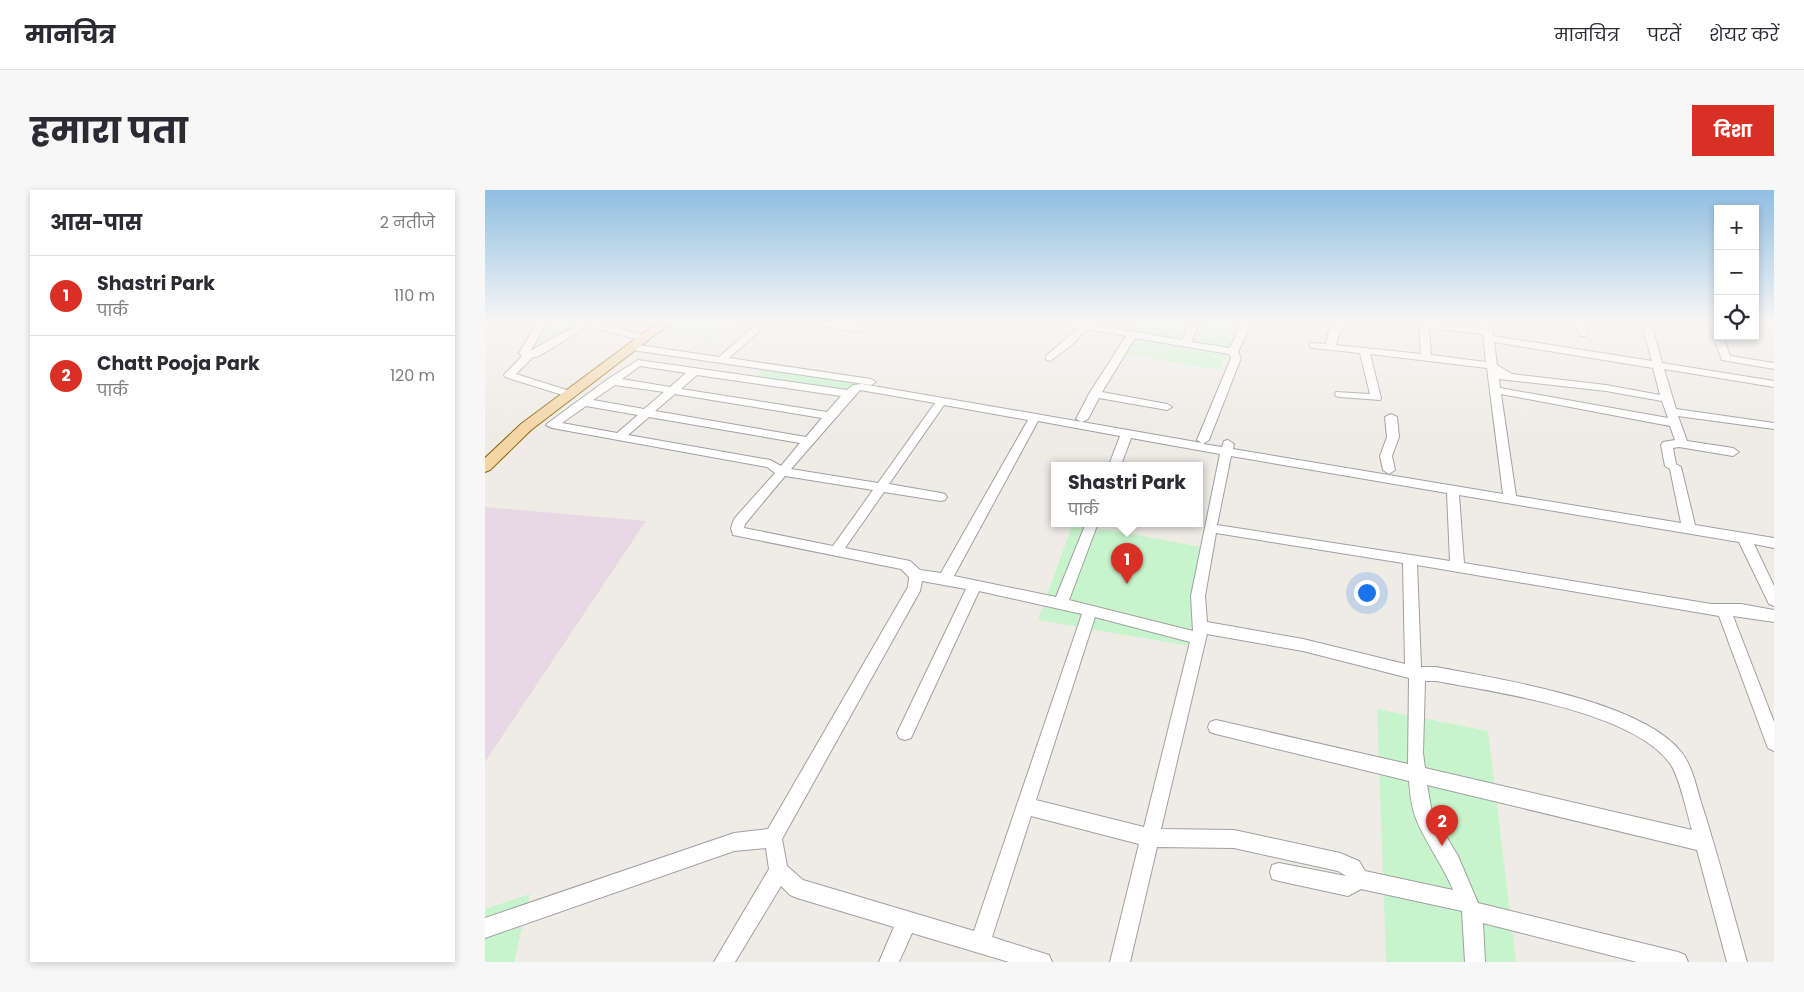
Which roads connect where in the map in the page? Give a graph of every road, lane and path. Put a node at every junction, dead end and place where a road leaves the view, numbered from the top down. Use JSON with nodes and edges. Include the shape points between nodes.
{"nodes":[{"id":1,"x":526,"y":358,"type":"edge"},
{"id":2,"x":617,"y":358,"type":"edge"},
{"id":3,"x":701,"y":358,"type":"edge"},
{"id":4,"x":723,"y":358,"type":"edge"},
{"id":5,"x":1117,"y":358,"type":"edge"},
{"id":6,"x":1236,"y":358,"type":"edge"},
{"id":7,"x":1365,"y":358,"type":"edge"},
{"id":8,"x":1425,"y":358,"type":"edge"},
{"id":9,"x":1490,"y":358,"type":"edge"},
{"id":10,"x":1619,"y":358,"type":"edge"},
{"id":11,"x":1656,"y":358,"type":"edge"},
{"id":12,"x":1726,"y":358,"type":"joint"},
{"id":13,"x":720,"y":361,"type":"junction"},
{"id":14,"x":1658,"y":366,"type":"junction"},
{"id":15,"x":1774,"y":366,"type":"edge"},
{"id":16,"x":695,"y":371,"type":"junction"},
{"id":17,"x":1491,"y":371,"type":"junction"},
{"id":18,"x":1736,"y":379,"type":"junction"},
{"id":19,"x":612,"y":381,"type":"junction"},
{"id":20,"x":1774,"y":384,"type":"edge"},
{"id":21,"x":672,"y":390,"type":"junction"},
{"id":22,"x":1494,"y":390,"type":"junction"},
{"id":23,"x":569,"y":394,"type":"junction"},
{"id":24,"x":849,"y":394,"type":"junction"},
{"id":25,"x":1095,"y":394,"type":"junction"},
{"id":26,"x":1340,"y":394,"type":"dead end"},
{"id":27,"x":1375,"y":398,"type":"junction"},
{"id":28,"x":1667,"y":399,"type":"junction"},
{"id":29,"x":584,"y":402,"type":"junction"},
{"id":30,"x":941,"y":402,"type":"junction"},
{"id":31,"x":1167,"y":407,"type":"dead end"},
{"id":32,"x":647,"y":413,"type":"junction"},
{"id":33,"x":830,"y":416,"type":"junction"},
{"id":34,"x":1673,"y":417,"type":"junction"},
{"id":35,"x":1034,"y":418,"type":"junction"},
{"id":36,"x":1082,"y":419,"type":"junction"},
{"id":37,"x":532,"y":422,"type":"junction"},
{"id":38,"x":552,"y":425,"type":"junction"},
{"id":39,"x":1774,"y":426,"type":"edge"},
{"id":40,"x":1127,"y":434,"type":"junction"},
{"id":41,"x":619,"y":437,"type":"junction"},
{"id":42,"x":1203,"y":440,"type":"junction"},
{"id":43,"x":808,"y":441,"type":"junction"},
{"id":44,"x":1682,"y":444,"type":"junction"},
{"id":45,"x":1227,"y":448,"type":"junction"},
{"id":46,"x":1733,"y":452,"type":"dead end"},
{"id":47,"x":1116,"y":462,"type":"edge"},
{"id":48,"x":485,"y":467,"type":"edge"},
{"id":49,"x":1389,"y":470,"type":"junction"},
{"id":50,"x":781,"y":471,"type":"junction"},
{"id":51,"x":881,"y":487,"type":"junction"},
{"id":52,"x":1453,"y":490,"type":"junction"},
{"id":53,"x":1509,"y":495,"type":"junction"},
{"id":54,"x":941,"y":497,"type":"dead end"},
{"id":55,"x":1090,"y":527,"type":"edge"},
{"id":56,"x":1209,"y":528,"type":"junction"},
{"id":57,"x":1689,"y":529,"type":"junction"},
{"id":58,"x":1744,"y":538,"type":"junction"},
{"id":59,"x":1774,"y":543,"type":"edge"},
{"id":60,"x":836,"y":551,"type":"junction"},
{"id":61,"x":1410,"y":559,"type":"junction"},
{"id":62,"x":1457,"y":567,"type":"junction"},
{"id":63,"x":916,"y":575,"type":"junction"},
{"id":64,"x":945,"y":579,"type":"junction"},
{"id":65,"x":975,"y":585,"type":"junction"},
{"id":66,"x":1774,"y":600,"type":"edge"},
{"id":67,"x":1061,"y":603,"type":"junction"},
{"id":68,"x":1090,"y":610,"type":"junction"},
{"id":69,"x":1724,"y":611,"type":"junction"},
{"id":70,"x":1774,"y":616,"type":"edge"},
{"id":71,"x":1199,"y":632,"type":"junction"},
{"id":72,"x":1415,"y":673,"type":"junction"},
{"id":73,"x":1215,"y":727,"type":"dead end"},
{"id":74,"x":905,"y":733,"type":"dead end"},
{"id":75,"x":1774,"y":743,"type":"edge"},
{"id":76,"x":1417,"y":775,"type":"junction"},
{"id":77,"x":1025,"y":806,"type":"junction"},
{"id":78,"x":773,"y":838,"type":"junction"},
{"id":79,"x":1150,"y":838,"type":"junction"},
{"id":80,"x":1704,"y":842,"type":"junction"},
{"id":81,"x":779,"y":871,"type":"junction"},
{"id":82,"x":1279,"y":872,"type":"dead end"},
{"id":83,"x":1359,"y":879,"type":"junction"},
{"id":84,"x":1470,"y":907,"type":"junction"},
{"id":85,"x":907,"y":921,"type":"junction"},
{"id":86,"x":485,"y":928,"type":"edge"},
{"id":87,"x":980,"y":943,"type":"junction"},
{"id":88,"x":724,"y":962,"type":"edge"},
{"id":89,"x":889,"y":962,"type":"edge"},
{"id":90,"x":1043,"y":962,"type":"edge"},
{"id":91,"x":1120,"y":962,"type":"edge"},
{"id":92,"x":1475,"y":962,"type":"edge"},
{"id":93,"x":1678,"y":962,"type":"edge"},
{"id":94,"x":1737,"y":962,"type":"edge"}],
"edges":[{"from":1,"to":23,"type":"street","via":[[509,375]]},
{"from":2,"to":23,"type":"main road"},
{"from":3,"to":13,"type":"street"},
{"from":4,"to":13,"type":"street"},
{"from":5,"to":25,"type":"street"},
{"from":6,"to":42,"type":"street"},
{"from":7,"to":27,"type":"street"},
{"from":8,"to":17,"type":"street"},
{"from":9,"to":17,"type":"street"},
{"from":10,"to":14,"type":"street"},
{"from":11,"to":14,"type":"street"},
{"from":12,"to":15,"type":"street"},
{"from":12,"to":18,"type":"street"},
{"from":13,"to":36,"type":"street","via":[[850,378]]},
{"from":14,"to":18,"type":"street"},
{"from":14,"to":28,"type":"street"},
{"from":16,"to":19,"type":"street","via":[[638,363]]},
{"from":16,"to":21,"type":"street"},
{"from":16,"to":24,"type":"street"},
{"from":17,"to":22,"type":"street"},
{"from":17,"to":28,"type":"street","via":[[1514,378],[1606,388]]},
{"from":18,"to":20,"type":"street"},
{"from":19,"to":21,"type":"street"},
{"from":19,"to":29,"type":"street"},
{"from":21,"to":32,"type":"street"},
{"from":21,"to":33,"type":"street"},
{"from":22,"to":34,"type":"street"},
{"from":22,"to":53,"type":"street"},
{"from":23,"to":37,"type":"main road"},
{"from":24,"to":30,"type":"lane","via":[[862,387]]},
{"from":24,"to":33,"type":"street"},
{"from":25,"to":31,"type":"street"},
{"from":25,"to":36,"type":"street"},
{"from":26,"to":27,"type":"street"},
{"from":27,"to":49,"type":"street","via":[[1392,414],[1393,436],[1386,456]]},
{"from":28,"to":34,"type":"street"},
{"from":29,"to":32,"type":"street"},
{"from":29,"to":38,"type":"street"},
{"from":30,"to":35,"type":"lane"},
{"from":30,"to":51,"type":"street"},
{"from":32,"to":41,"type":"street"},
{"from":32,"to":43,"type":"street"},
{"from":33,"to":43,"type":"street"},
{"from":34,"to":39,"type":"street"},
{"from":34,"to":44,"type":"street"},
{"from":35,"to":40,"type":"lane"},
{"from":35,"to":64,"type":"street"},
{"from":36,"to":42,"type":"street"},
{"from":37,"to":38,"type":"street"},
{"from":37,"to":48,"type":"main road"},
{"from":38,"to":41,"type":"street"},
{"from":40,"to":45,"type":"lane"},
{"from":40,"to":47,"type":"street"},
{"from":41,"to":50,"type":"street","via":[[770,464]]},
{"from":42,"to":45,"type":"street"},
{"from":43,"to":50,"type":"street"},
{"from":44,"to":46,"type":"street"},
{"from":44,"to":57,"type":"street","via":[[1667,445]]},
{"from":45,"to":49,"type":"street"},
{"from":45,"to":52,"type":"lane"},
{"from":45,"to":56,"type":"street"},
{"from":49,"to":53,"type":"street"},
{"from":50,"to":51,"type":"street"},
{"from":50,"to":60,"type":"street","via":[[739,522],[739,532]]},
{"from":51,"to":54,"type":"street"},
{"from":51,"to":60,"type":"street"},
{"from":52,"to":53,"type":"lane"},
{"from":52,"to":62,"type":"street"},
{"from":53,"to":57,"type":"lane"},
{"from":55,"to":67,"type":"street"},
{"from":56,"to":61,"type":"street"},
{"from":56,"to":71,"type":"street","via":[[1197,596]]},
{"from":57,"to":58,"type":"lane"},
{"from":58,"to":59,"type":"lane"},
{"from":58,"to":66,"type":"street"},
{"from":60,"to":63,"type":"street","via":[[905,565]]},
{"from":61,"to":62,"type":"street"},
{"from":61,"to":72,"type":"street"},
{"from":62,"to":69,"type":"street"},
{"from":63,"to":64,"type":"street"},
{"from":63,"to":78,"type":"street","via":[[915,587]]},
{"from":64,"to":65,"type":"street"},
{"from":65,"to":67,"type":"street"},
{"from":65,"to":74,"type":"street"},
{"from":67,"to":68,"type":"street"},
{"from":68,"to":71,"type":"street"},
{"from":68,"to":77,"type":"street"},
{"from":69,"to":70,"type":"street","via":[[1741,610]]},
{"from":69,"to":75,"type":"street"},
{"from":71,"to":72,"type":"street","via":[[1303,645]]},
{"from":71,"to":79,"type":"street"},
{"from":72,"to":76,"type":"street"},
{"from":72,"to":80,"type":"street","via":[[1436,674],[1550,697],[1637,726],[1659,740],[1676,758]]},
{"from":73,"to":76,"type":"street"},
{"from":76,"to":80,"type":"street"},
{"from":76,"to":84,"type":"street","via":[[1424,816],[1451,863]]},
{"from":77,"to":79,"type":"street"},
{"from":77,"to":87,"type":"street"},
{"from":78,"to":81,"type":"street"},
{"from":78,"to":86,"type":"street","via":[[734,842]]},
{"from":79,"to":83,"type":"street","via":[[1234,839],[1340,862],[1352,868]]},
{"from":79,"to":91,"type":"street"},
{"from":80,"to":94,"type":"street"},
{"from":81,"to":85,"type":"street","via":[[797,888]]},
{"from":81,"to":88,"type":"street"},
{"from":82,"to":83,"type":"street","via":[[1348,886]]},
{"from":83,"to":84,"type":"street"},
{"from":84,"to":92,"type":"street"},
{"from":84,"to":93,"type":"street"},
{"from":85,"to":87,"type":"street"},
{"from":85,"to":89,"type":"street"},
{"from":87,"to":90,"type":"street"}]}
